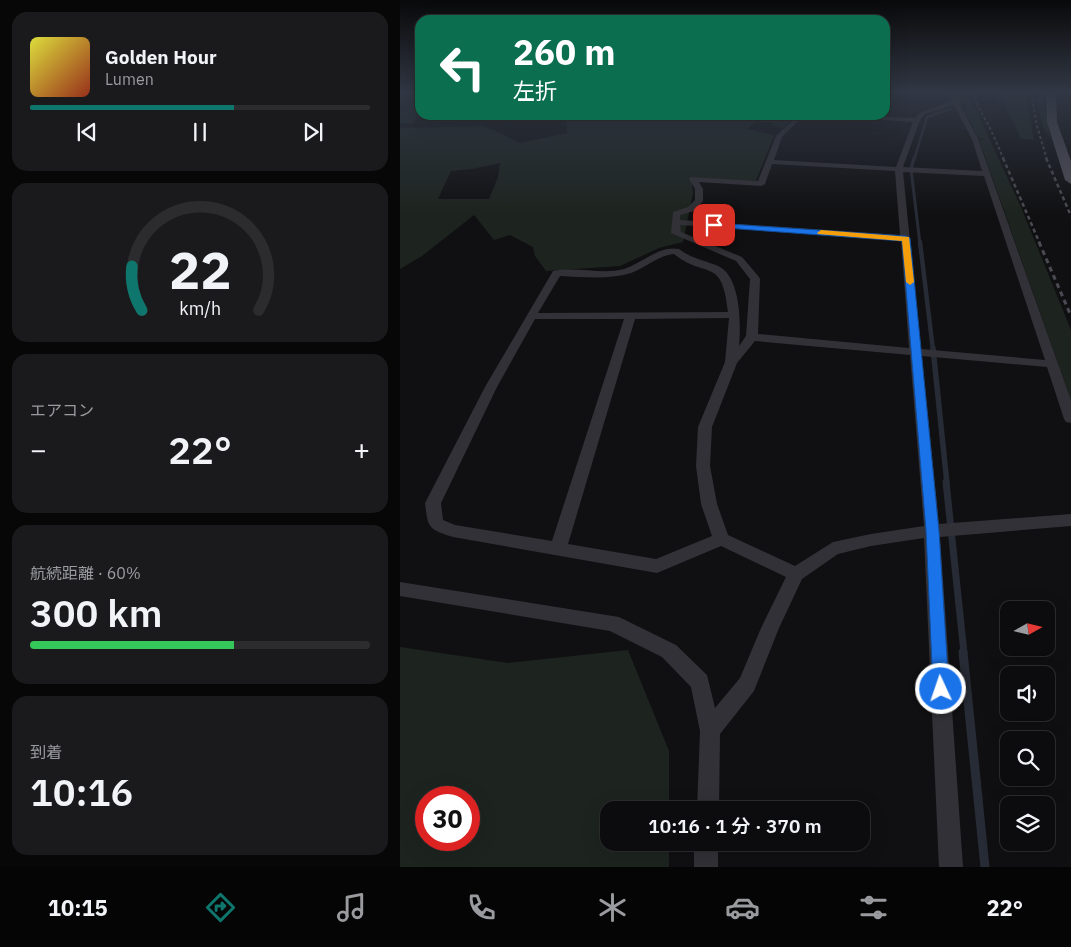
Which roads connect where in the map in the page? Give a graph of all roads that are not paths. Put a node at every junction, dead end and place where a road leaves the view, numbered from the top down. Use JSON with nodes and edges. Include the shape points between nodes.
{"nodes":[{"id":1,"x":783,"y":133,"type":"edge"},
{"id":2,"x":912,"y":133,"type":"edge"},
{"id":3,"x":972,"y":133,"type":"edge"},
{"id":4,"x":1056,"y":133,"type":"edge"},
{"id":5,"x":769,"y":162,"type":"junction"},
{"id":6,"x":900,"y":169,"type":"junction"},
{"id":7,"x":987,"y":174,"type":"junction"},
{"id":8,"x":1071,"y":180,"type":"edge"},
{"id":9,"x":676,"y":222,"type":"junction"},
{"id":10,"x":906,"y":238,"type":"junction"},
{"id":11,"x":631,"y":315,"type":"junction"},
{"id":12,"x":734,"y":315,"type":"junction"},
{"id":13,"x":531,"y":316,"type":"junction"},
{"id":14,"x":752,"y":337,"type":"junction"},
{"id":15,"x":916,"y":352,"type":"junction"},
{"id":16,"x":731,"y":362,"type":"junction"},
{"id":17,"x":1052,"y":364,"type":"junction"},
{"id":18,"x":1071,"y":419,"type":"edge"},
{"id":19,"x":1071,"y":520,"type":"edge"},
{"id":20,"x":932,"y":531,"type":"junction"},
{"id":21,"x":721,"y":539,"type":"junction"},
{"id":22,"x":558,"y":549,"type":"junction"},
{"id":23,"x":796,"y":574,"type":"junction"},
{"id":24,"x":400,"y":589,"type":"edge"},
{"id":25,"x":710,"y":731,"type":"junction"},
{"id":26,"x":708,"y":801,"type":"edge"},
{"id":27,"x":706,"y":851,"type":"edge"},
{"id":28,"x":706,"y":867,"type":"edge"},
{"id":29,"x":951,"y":867,"type":"edge"}],
"edges":[{"from":1,"to":5,"type":"street","via":[[779,136]]},
{"from":2,"to":6,"type":"street"},
{"from":3,"to":7,"type":"street"},
{"from":4,"to":8,"type":"main road"},
{"from":5,"to":6,"type":"street"},
{"from":5,"to":9,"type":"street","via":[[761,184],[693,179],[699,189],[699,201],[692,208],[676,214]]},
{"from":6,"to":7,"type":"street"},
{"from":6,"to":10,"type":"street"},
{"from":7,"to":17,"type":"street"},
{"from":9,"to":10,"type":"street"},
{"from":9,"to":14,"type":"street","via":[[676,233],[739,259],[755,279]]},
{"from":10,"to":15,"type":"street"},
{"from":11,"to":12,"type":"street"},
{"from":11,"to":13,"type":"street"},
{"from":11,"to":22,"type":"street"},
{"from":12,"to":13,"type":"street","via":[[725,277],[717,269],[686,259],[676,251],[663,251],[626,271],[557,273]]},
{"from":12,"to":16,"type":"street"},
{"from":13,"to":22,"type":"street","via":[[491,387],[434,503],[435,523],[454,531]]},
{"from":14,"to":15,"type":"street"},
{"from":14,"to":16,"type":"street"},
{"from":15,"to":17,"type":"street"},
{"from":15,"to":20,"type":"street"},
{"from":16,"to":21,"type":"street","via":[[704,427],[703,466],[709,504]]},
{"from":17,"to":18,"type":"street"},
{"from":19,"to":20,"type":"street"},
{"from":20,"to":23,"type":"street","via":[[871,540],[833,550]]},
{"from":20,"to":29,"type":"street"},
{"from":21,"to":22,"type":"street","via":[[657,566]]},
{"from":21,"to":23,"type":"street"},
{"from":23,"to":25,"type":"street","via":[[747,684]]},
{"from":24,"to":25,"type":"street","via":[[613,623],[669,651],[700,682]]},
{"from":25,"to":26,"type":"street"},
{"from":27,"to":28,"type":"street"}]}
